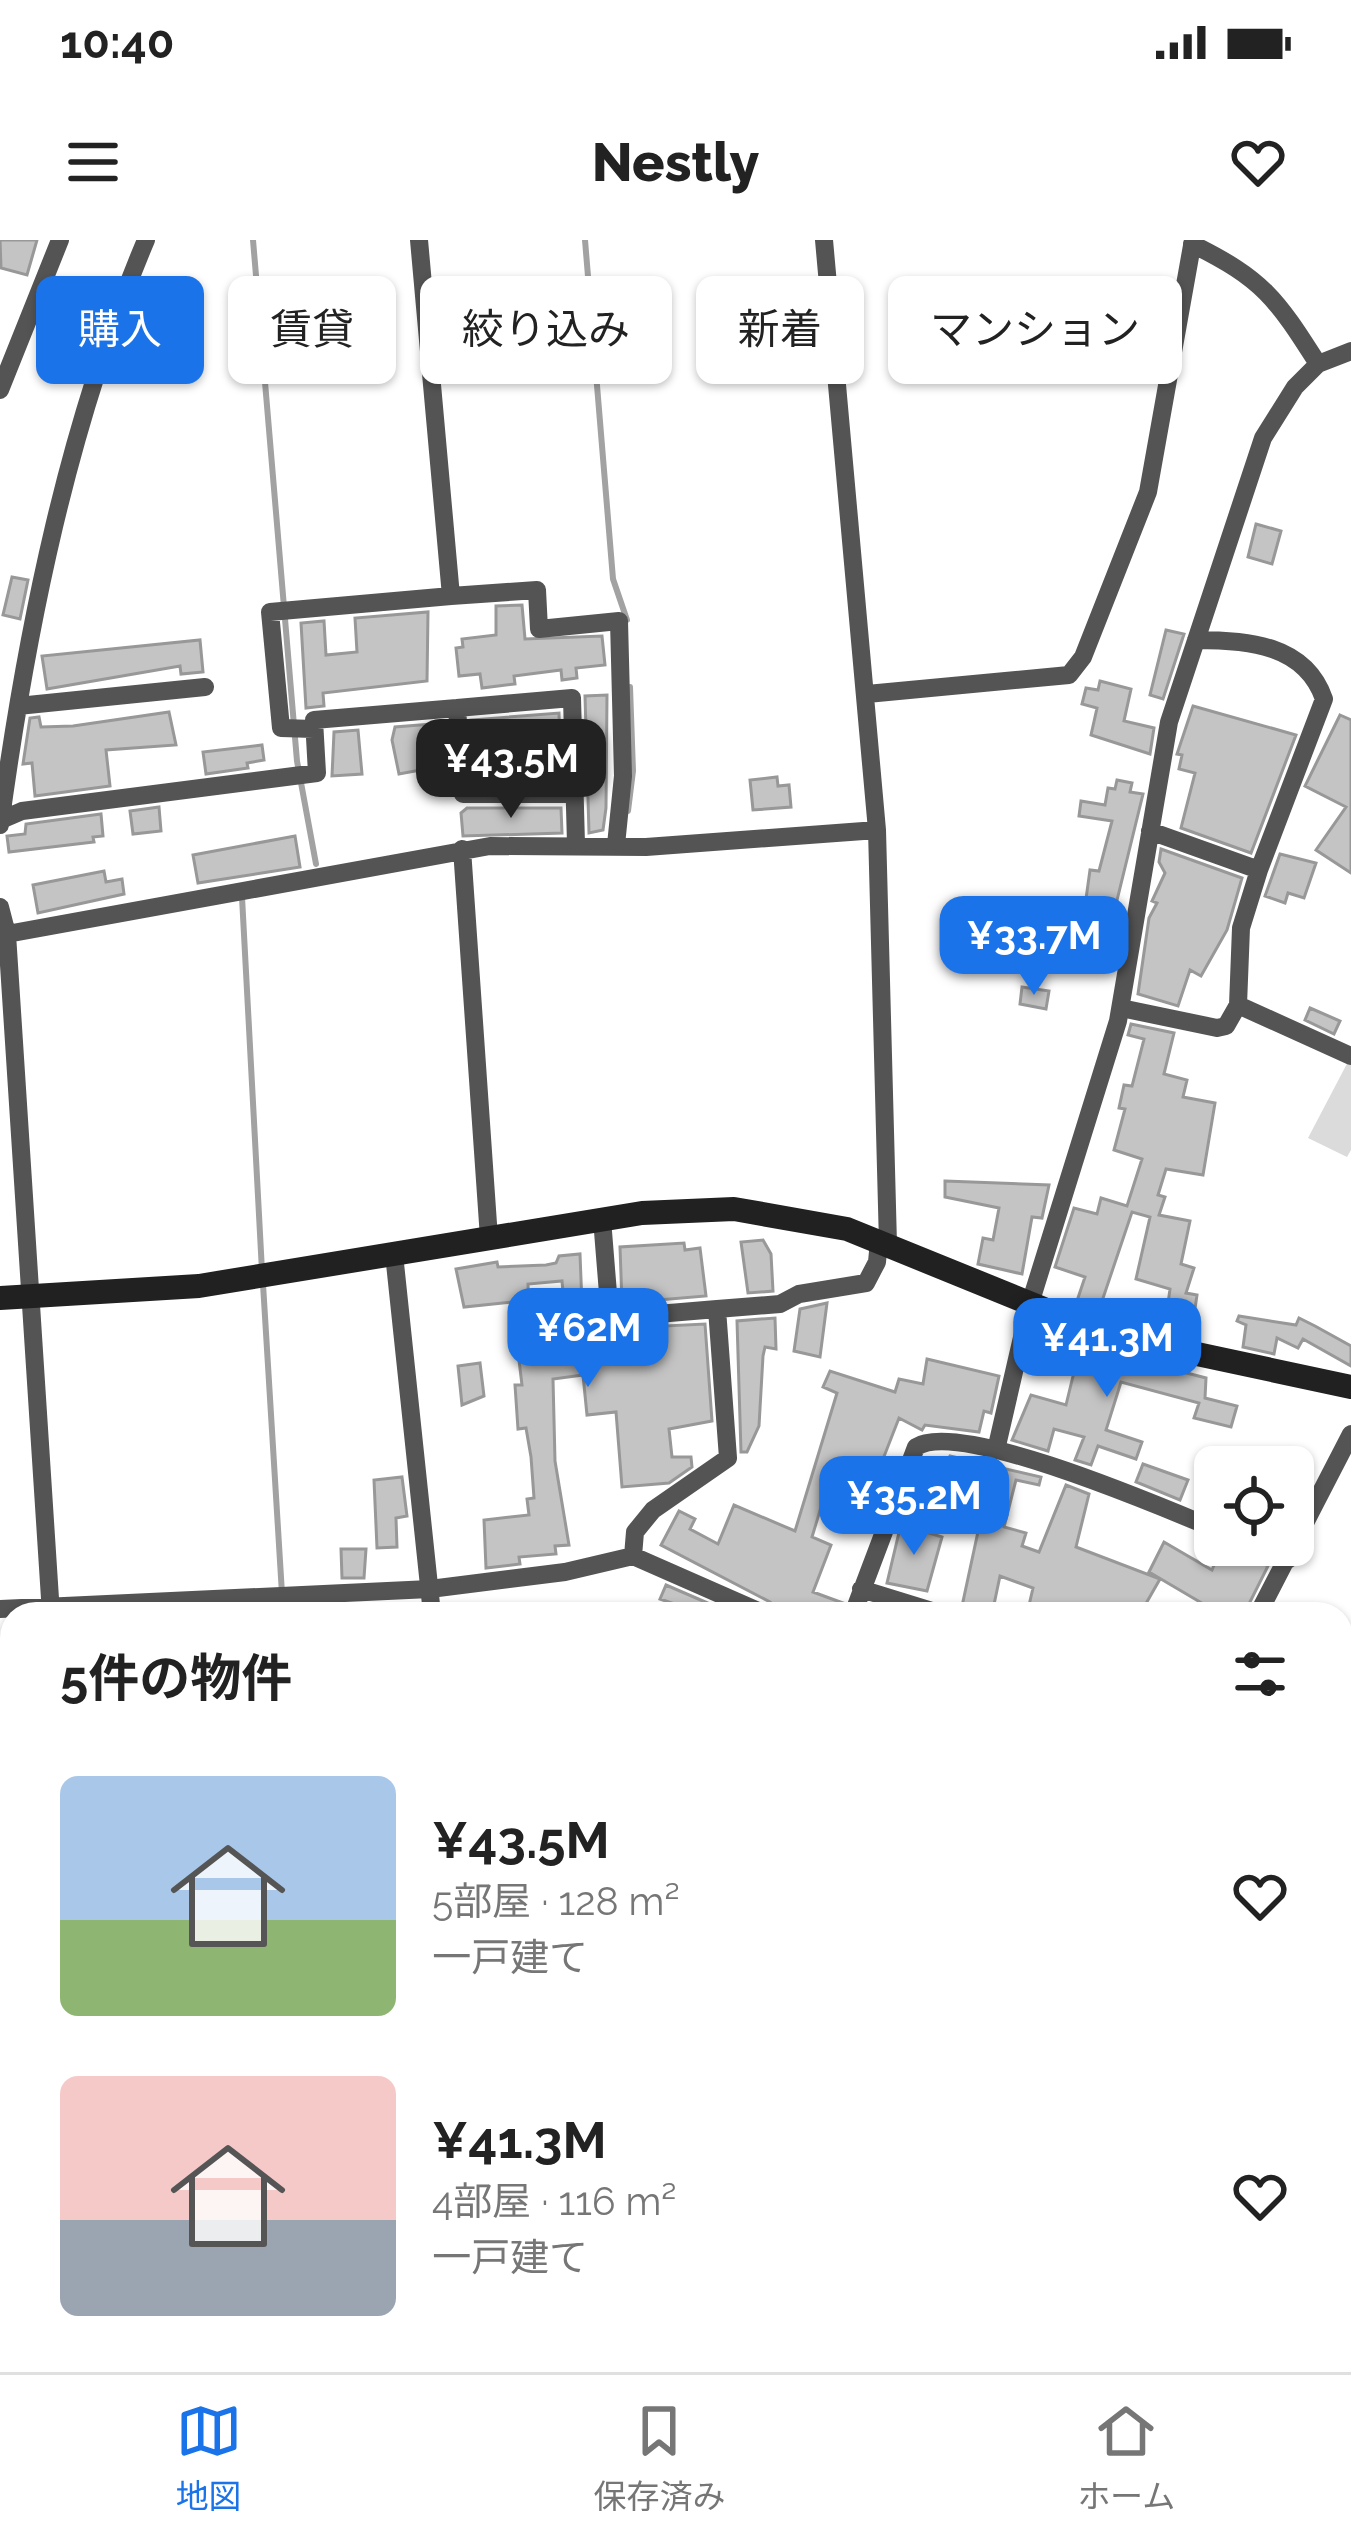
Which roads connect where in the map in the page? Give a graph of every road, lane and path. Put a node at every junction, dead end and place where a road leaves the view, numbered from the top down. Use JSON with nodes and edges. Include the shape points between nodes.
{"nodes":[{"id":1,"x":60,"y":240,"type":"edge"},
{"id":2,"x":146,"y":240,"type":"edge"},
{"id":3,"x":419,"y":240,"type":"edge"},
{"id":4,"x":824,"y":240,"type":"edge"},
{"id":5,"x":1192,"y":242,"type":"edge"},
{"id":6,"x":1351,"y":351,"type":"edge"},
{"id":7,"x":1318,"y":364,"type":"junction"},
{"id":8,"x":0,"y":390,"type":"edge"},
{"id":9,"x":451,"y":596,"type":"junction"},
{"id":10,"x":1196,"y":640,"type":"junction"},
{"id":11,"x":205,"y":687,"type":"dead end"},
{"id":12,"x":867,"y":694,"type":"junction"},
{"id":13,"x":18,"y":706,"type":"junction"},
{"id":14,"x":457,"y":708,"type":"junction"},
{"id":15,"x":314,"y":729,"type":"junction"},
{"id":16,"x":573,"y":794,"type":"junction"},
{"id":17,"x":0,"y":823,"type":"edge"},
{"id":18,"x":877,"y":830,"type":"junction"},
{"id":19,"x":1150,"y":831,"type":"junction"},
{"id":20,"x":575,"y":844,"type":"junction"},
{"id":21,"x":620,"y":845,"type":"junction"},
{"id":22,"x":464,"y":859,"type":"junction"},
{"id":23,"x":1259,"y":870,"type":"junction"},
{"id":24,"x":0,"y":907,"type":"edge"},
{"id":25,"x":7,"y":934,"type":"junction"},
{"id":26,"x":1238,"y":1005,"type":"junction"},
{"id":27,"x":1120,"y":1008,"type":"junction"},
{"id":28,"x":1351,"y":1055,"type":"edge"},
{"id":29,"x":602,"y":1219,"type":"junction"},
{"id":30,"x":489,"y":1238,"type":"junction"},
{"id":31,"x":884,"y":1243,"type":"junction"},
{"id":32,"x":394,"y":1254,"type":"junction"},
{"id":33,"x":28,"y":1297,"type":"junction"},
{"id":34,"x":0,"y":1298,"type":"edge"},
{"id":35,"x":1029,"y":1307,"type":"junction"},
{"id":36,"x":717,"y":1309,"type":"junction"},
{"id":37,"x":1351,"y":1387,"type":"edge"},
{"id":38,"x":1351,"y":1434,"type":"edge"},
{"id":39,"x":996,"y":1450,"type":"junction"},
{"id":40,"x":1314,"y":1508,"type":"edge"},
{"id":41,"x":1194,"y":1520,"type":"edge"},
{"id":42,"x":633,"y":1556,"type":"junction"},
{"id":43,"x":1285,"y":1566,"type":"edge"},
{"id":44,"x":430,"y":1589,"type":"junction"},
{"id":45,"x":861,"y":1589,"type":"junction"},
{"id":46,"x":50,"y":1602,"type":"edge"},
{"id":47,"x":195,"y":1602,"type":"edge"},
{"id":48,"x":431,"y":1602,"type":"edge"},
{"id":49,"x":738,"y":1602,"type":"edge"},
{"id":50,"x":857,"y":1602,"type":"edge"},
{"id":51,"x":903,"y":1602,"type":"edge"},
{"id":52,"x":1265,"y":1602,"type":"edge"}],
"edges":[{"from":1,"to":8,"type":"street"},
{"from":2,"to":13,"type":"street","via":[[92,385]]},
{"from":3,"to":9,"type":"street"},
{"from":4,"to":12,"type":"street"},
{"from":5,"to":7,"type":"street","via":[[1268,289]]},
{"from":5,"to":12,"type":"street","via":[[1148,492],[1082,657],[1069,675]]},
{"from":6,"to":7,"type":"street"},
{"from":7,"to":10,"type":"street","via":[[1263,438]]},
{"from":9,"to":15,"type":"street","via":[[270,612],[281,728]]},
{"from":9,"to":21,"type":"street","via":[[537,590],[539,628],[619,621]]},
{"from":10,"to":19,"type":"street","via":[[1169,722]]},
{"from":10,"to":23,"type":"street","via":[[1236,640],[1288,655],[1311,669],[1324,699]]},
{"from":11,"to":13,"type":"street"},
{"from":12,"to":18,"type":"street"},
{"from":13,"to":17,"type":"street"},
{"from":14,"to":15,"type":"street","via":[[314,720]]},
{"from":14,"to":16,"type":"street","via":[[463,794]]},
{"from":14,"to":16,"type":"street","via":[[572,698]]},
{"from":15,"to":17,"type":"street","via":[[317,773],[22,811]]},
{"from":16,"to":20,"type":"street"},
{"from":18,"to":21,"type":"street"},
{"from":18,"to":31,"type":"street"},
{"from":19,"to":23,"type":"street"},
{"from":19,"to":27,"type":"street"},
{"from":20,"to":21,"type":"street"},
{"from":20,"to":22,"type":"street"},
{"from":22,"to":25,"type":"street"},
{"from":22,"to":30,"type":"street"},
{"from":23,"to":26,"type":"street","via":[[1241,928]]},
{"from":24,"to":25,"type":"street"},
{"from":25,"to":33,"type":"street"},
{"from":26,"to":27,"type":"street","via":[[1217,1028]]},
{"from":26,"to":28,"type":"street"},
{"from":27,"to":35,"type":"street"},
{"from":29,"to":30,"type":"street"},
{"from":29,"to":31,"type":"street","via":[[763,1211]]},
{"from":29,"to":36,"type":"street","via":[[610,1318]]},
{"from":30,"to":32,"type":"street"},
{"from":31,"to":35,"type":"street"},
{"from":31,"to":36,"type":"street","via":[[866,1283]]},
{"from":32,"to":33,"type":"street","via":[[199,1286]]},
{"from":32,"to":44,"type":"street"},
{"from":33,"to":34,"type":"street"},
{"from":33,"to":46,"type":"street"},
{"from":35,"to":37,"type":"street","via":[[1143,1345]]},
{"from":35,"to":39,"type":"street"},
{"from":36,"to":42,"type":"street","via":[[728,1458],[653,1510],[635,1532]]},
{"from":38,"to":40,"type":"street"},
{"from":39,"to":41,"type":"street"},
{"from":39,"to":45,"type":"street","via":[[947,1440],[916,1447]]},
{"from":42,"to":44,"type":"street"},
{"from":42,"to":49,"type":"street"},
{"from":43,"to":52,"type":"street"},
{"from":44,"to":47,"type":"street"},
{"from":44,"to":48,"type":"street"},
{"from":45,"to":50,"type":"street"},
{"from":45,"to":51,"type":"street"}]}
